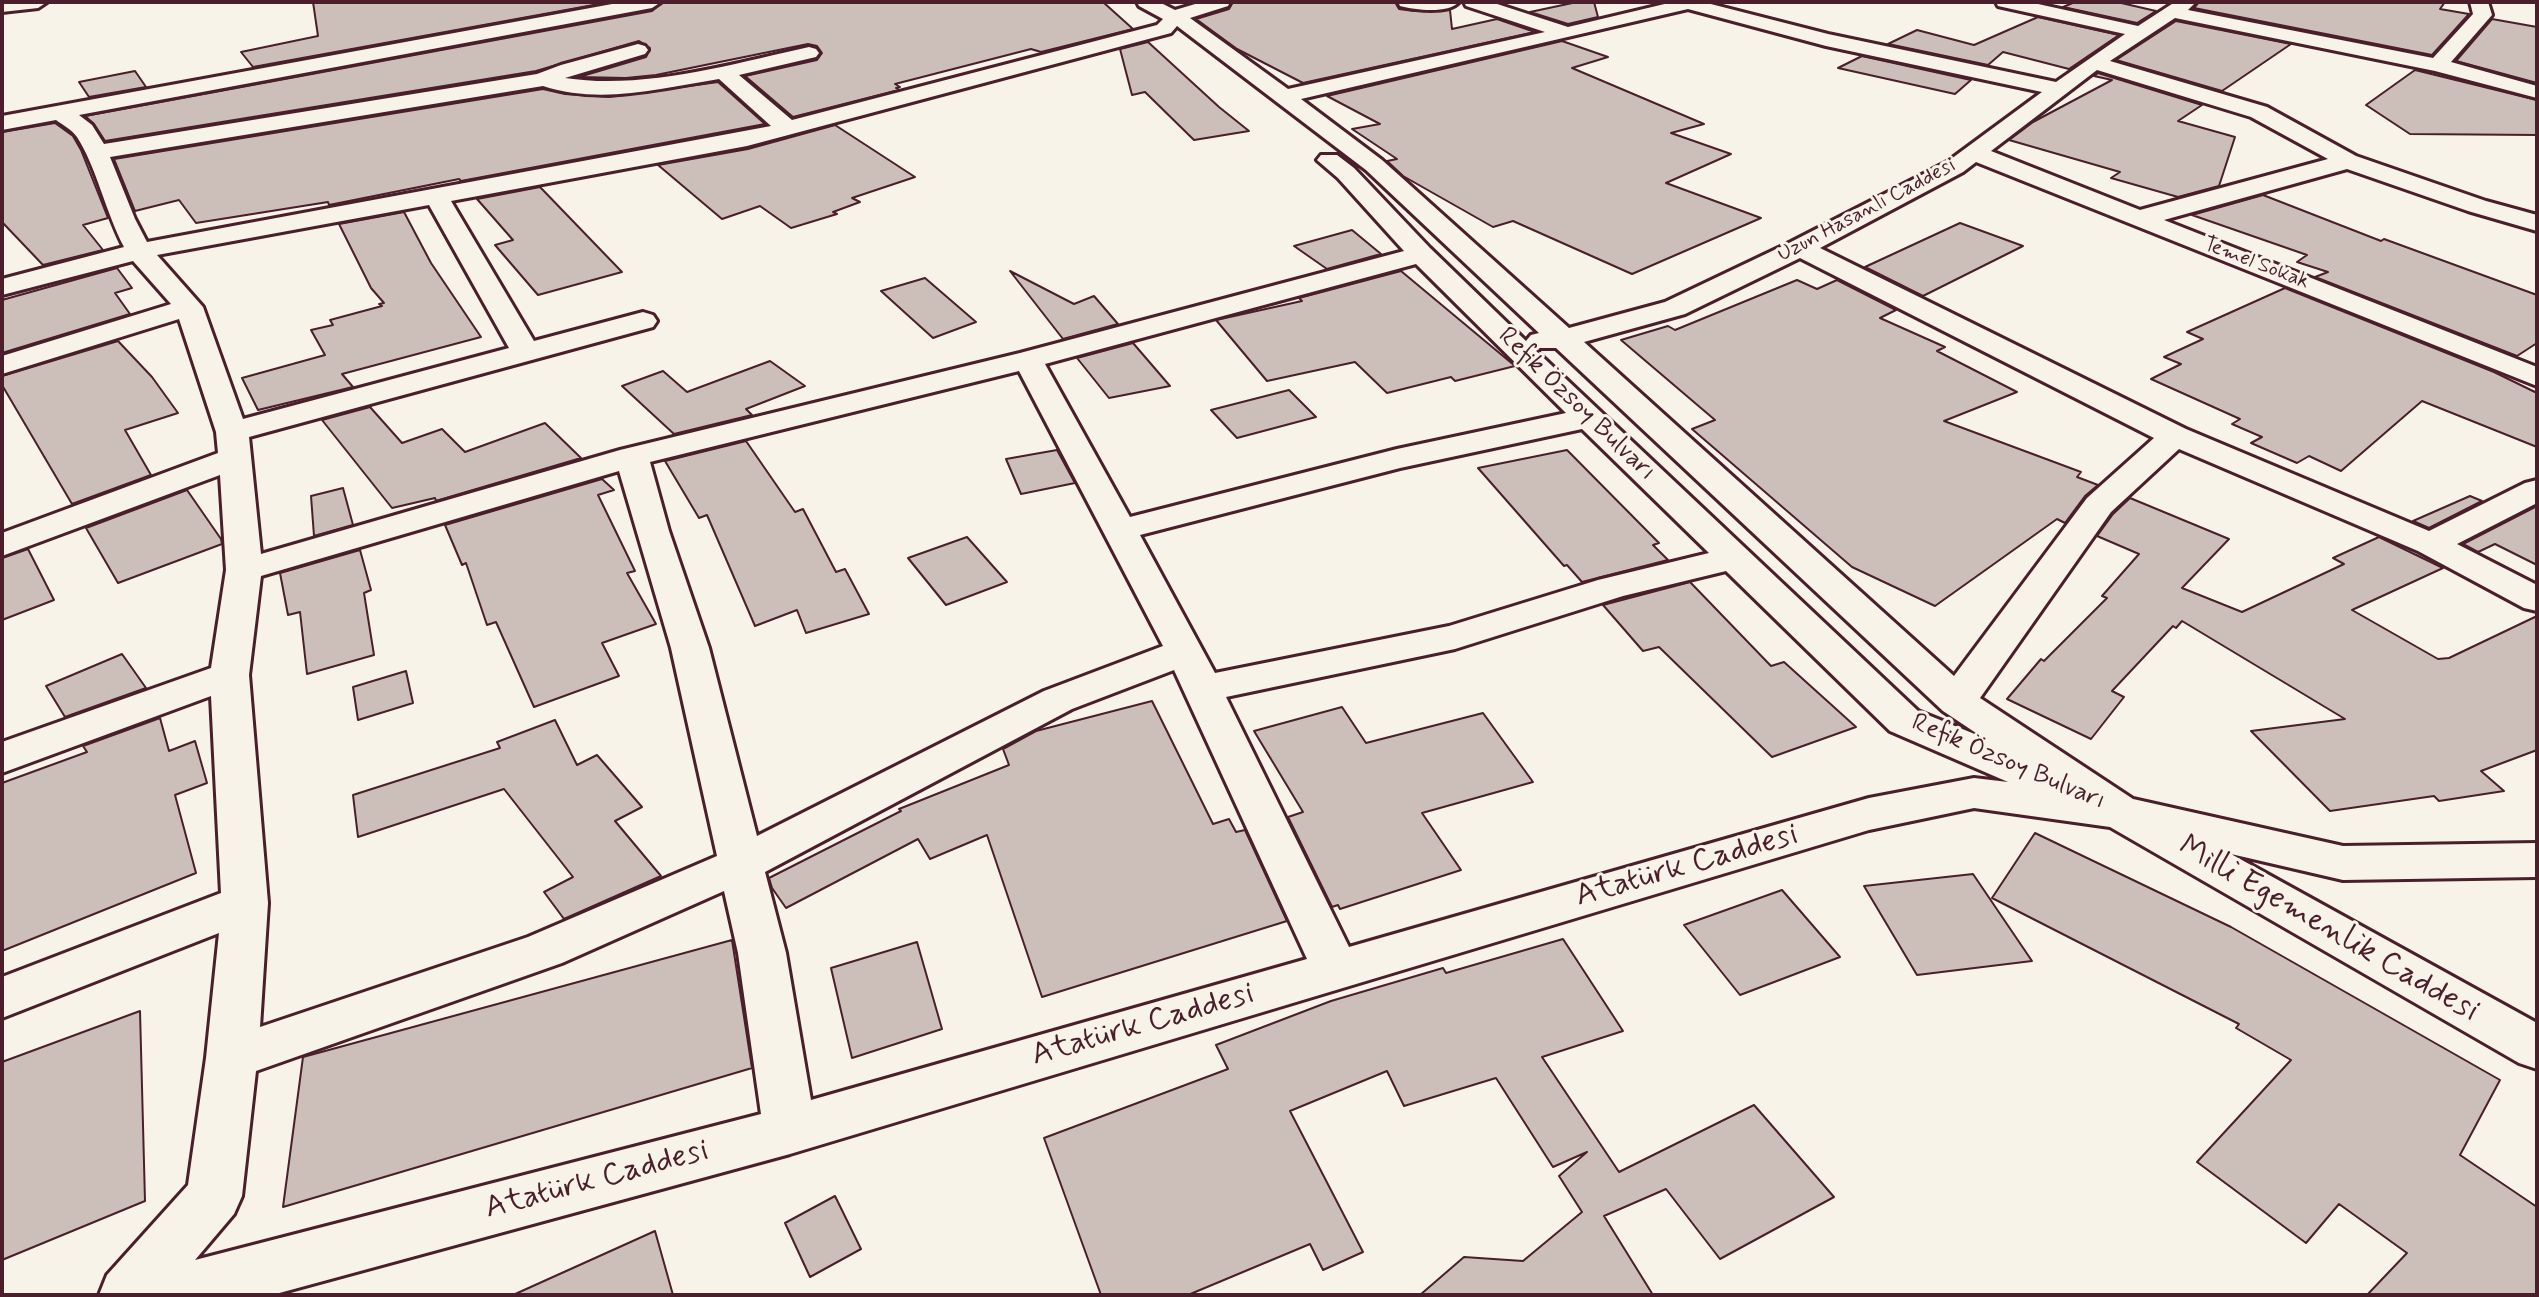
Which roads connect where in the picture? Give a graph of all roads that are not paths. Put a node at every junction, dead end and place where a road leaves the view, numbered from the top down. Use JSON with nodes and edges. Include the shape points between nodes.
{"nodes":[{"id":1,"x":38,"y":2,"type":"edge"},
{"id":2,"x":652,"y":2,"type":"edge"},
{"id":3,"x":1116,"y":2,"type":"edge"},
{"id":4,"x":1146,"y":2,"type":"edge"},
{"id":5,"x":1221,"y":2,"type":"edge"},
{"id":6,"x":1407,"y":2,"type":"edge"},
{"id":7,"x":1450,"y":2,"type":"edge"},
{"id":8,"x":1474,"y":2,"type":"edge"},
{"id":9,"x":2006,"y":2,"type":"edge"},
{"id":10,"x":2479,"y":2,"type":"edge"},
{"id":11,"x":1684,"y":3,"type":"edge"},
{"id":12,"x":2,"y":6,"type":"edge"},
{"id":13,"x":2179,"y":7,"type":"edge"},
{"id":14,"x":1170,"y":23,"type":"junction"},
{"id":15,"x":2141,"y":32,"type":"junction"},
{"id":16,"x":1567,"y":33,"type":"junction"},
{"id":17,"x":638,"y":50,"type":"dead end"},
{"id":18,"x":809,"y":53,"type":"dead end"},
{"id":19,"x":2094,"y":63,"type":"junction"},
{"id":20,"x":2438,"y":65,"type":"junction"},
{"id":21,"x":724,"y":72,"type":"junction"},
{"id":22,"x":542,"y":80,"type":"junction"},
{"id":23,"x":2060,"y":89,"type":"junction"},
{"id":24,"x":2537,"y":92,"type":"edge"},
{"id":25,"x":1286,"y":96,"type":"junction"},
{"id":26,"x":60,"y":112,"type":"junction"},
{"id":27,"x":2,"y":124,"type":"edge"},
{"id":28,"x":788,"y":129,"type":"junction"},
{"id":29,"x":97,"y":152,"type":"junction"},
{"id":30,"x":1974,"y":153,"type":"junction"},
{"id":31,"x":2348,"y":161,"type":"junction"},
{"id":32,"x":437,"y":197,"type":"junction"},
{"id":33,"x":2141,"y":218,"type":"junction"},
{"id":34,"x":2537,"y":223,"type":"edge"},
{"id":35,"x":1800,"y":247,"type":"junction"},
{"id":36,"x":139,"y":251,"type":"junction"},
{"id":37,"x":1421,"y":254,"type":"junction"},
{"id":38,"x":2,"y":287,"type":"edge"},
{"id":39,"x":189,"y":307,"type":"junction"},
{"id":40,"x":643,"y":321,"type":"dead end"},
{"id":41,"x":1562,"y":339,"type":"junction"},
{"id":42,"x":1512,"y":344,"type":"junction"},
{"id":43,"x":525,"y":351,"type":"junction"},
{"id":44,"x":1028,"y":360,"type":"junction"},
{"id":45,"x":2,"y":365,"type":"edge"},
{"id":46,"x":2537,"y":377,"type":"edge"},
{"id":47,"x":1589,"y":418,"type":"junction"},
{"id":48,"x":2175,"y":436,"type":"junction"},
{"id":49,"x":234,"y":445,"type":"junction"},
{"id":50,"x":632,"y":457,"type":"junction"},
{"id":51,"x":2537,"y":489,"type":"edge"},
{"id":52,"x":1119,"y":530,"type":"junction"},
{"id":53,"x":2430,"y":544,"type":"junction"},
{"id":54,"x":2,"y":545,"type":"edge"},
{"id":55,"x":1734,"y":558,"type":"junction"},
{"id":56,"x":244,"y":570,"type":"junction"},
{"id":57,"x":2537,"y":600,"type":"edge"},
{"id":58,"x":1194,"y":671,"type":"junction"},
{"id":59,"x":229,"y":675,"type":"junction"},
{"id":60,"x":1956,"y":701,"type":"junction"},
{"id":61,"x":2,"y":758,"type":"edge"},
{"id":62,"x":2120,"y":812,"type":"junction"},
{"id":63,"x":2537,"y":860,"type":"edge"},
{"id":64,"x":741,"y":864,"type":"junction"},
{"id":65,"x":246,"y":903,"type":"junction"},
{"id":66,"x":1336,"y":970,"type":"junction"},
{"id":67,"x":2,"y":998,"type":"edge"},
{"id":68,"x":2537,"y":1048,"type":"edge"},
{"id":69,"x":232,"y":1058,"type":"junction"},
{"id":70,"x":790,"y":1130,"type":"junction"},
{"id":71,"x":128,"y":1295,"type":"edge"},
{"id":72,"x":169,"y":1295,"type":"edge"}],
"edges":[{"from":1,"to":12,"type":"street"},
{"from":2,"to":26,"type":"street"},
{"from":3,"to":14,"type":"street","name":"Refik Özsoy Bulvarı"},
{"from":4,"to":14,"type":"street","name":"Refik Özsoy Bulvarı"},
{"from":5,"to":14,"type":"street"},
{"from":6,"to":7,"type":"street"},
{"from":8,"to":16,"type":"street"},
{"from":9,"to":15,"type":"street"},
{"from":10,"to":20,"type":"street","via":[[2483,15]]},
{"from":11,"to":16,"type":"street"},
{"from":11,"to":23,"type":"street","via":[[1826,40]]},
{"from":13,"to":15,"type":"street","name":"Uzun Hasanlı Caddesi"},
{"from":13,"to":20,"type":"street"},
{"from":14,"to":25,"type":"street","name":"Refik Özsoy Bulvarı"},
{"from":14,"to":28,"type":"street"},
{"from":14,"to":37,"type":"street","name":"Refik Özsoy Bulvarı","via":[[1346,173]]},
{"from":15,"to":19,"type":"street","name":"Uzun Hasanlı Caddesi"},
{"from":16,"to":25,"type":"street"},
{"from":17,"to":22,"type":"street"},
{"from":18,"to":21,"type":"street"},
{"from":19,"to":23,"type":"street","name":"Uzun Hasanlı Caddesi"},
{"from":19,"to":31,"type":"street","via":[[2259,112]]},
{"from":20,"to":24,"type":"street"},
{"from":21,"to":22,"type":"street","via":[[618,89]]},
{"from":21,"to":28,"type":"street"},
{"from":22,"to":29,"type":"street"},
{"from":23,"to":30,"type":"street","name":"Uzun Hasanlı Caddesi"},
{"from":25,"to":41,"type":"street","name":"Refik Özsoy Bulvarı","via":[[1374,165]]},
{"from":26,"to":27,"type":"street"},
{"from":26,"to":29,"type":"street","via":[[84,130]]},
{"from":28,"to":32,"type":"street"},
{"from":29,"to":36,"type":"street"},
{"from":30,"to":33,"type":"street","name":"Temel Sokak"},
{"from":30,"to":35,"type":"street","name":"Uzun Hasanlı Caddesi"},
{"from":31,"to":33,"type":"street"},
{"from":31,"to":34,"type":"street"},
{"from":32,"to":36,"type":"street"},
{"from":32,"to":43,"type":"street"},
{"from":33,"to":46,"type":"street","name":"Temel Sokak"},
{"from":35,"to":41,"type":"street","name":"Uzun Hasanlı Caddesi","via":[[1675,308]]},
{"from":35,"to":48,"type":"street"},
{"from":36,"to":38,"type":"street"},
{"from":36,"to":39,"type":"street"},
{"from":37,"to":42,"type":"street","name":"Refik Özsoy Bulvarı"},
{"from":37,"to":44,"type":"street"},
{"from":39,"to":45,"type":"street"},
{"from":39,"to":49,"type":"street"},
{"from":40,"to":43,"type":"street"},
{"from":41,"to":42,"type":"street","name":"Uzun Hasanlı Caddesi"},
{"from":41,"to":60,"type":"street","name":"Refik Özsoy Bulvarı"},
{"from":42,"to":47,"type":"street","name":"Refik Özsoy Bulvarı"},
{"from":43,"to":49,"type":"street"},
{"from":44,"to":50,"type":"street"},
{"from":44,"to":52,"type":"street"},
{"from":47,"to":52,"type":"street","via":[[1397,459]]},
{"from":47,"to":55,"type":"street","name":"Refik Özsoy Bulvarı"},
{"from":48,"to":53,"type":"street"},
{"from":48,"to":60,"type":"street","via":[[2099,505]]},
{"from":49,"to":54,"type":"street"},
{"from":49,"to":56,"type":"street"},
{"from":50,"to":56,"type":"street"},
{"from":50,"to":64,"type":"street","via":[[690,648]]},
{"from":51,"to":53,"type":"street"},
{"from":52,"to":58,"type":"street"},
{"from":53,"to":57,"type":"street"},
{"from":55,"to":58,"type":"street","via":[[1611,588],[1455,637]]},
{"from":55,"to":62,"type":"street","name":"Refik Özsoy Bulvarı","via":[[1904,721]]},
{"from":56,"to":59,"type":"street"},
{"from":58,"to":64,"type":"street","via":[[1058,700]]},
{"from":58,"to":66,"type":"street"},
{"from":59,"to":61,"type":"street"},
{"from":59,"to":65,"type":"street"},
{"from":60,"to":62,"type":"street","name":"Refik Özsoy Bulvarı"},
{"from":62,"to":63,"type":"street","via":[[2343,863]]},
{"from":62,"to":66,"type":"street","name":"Atatürk Caddesi","via":[[1975,793],[1869,814]]},
{"from":62,"to":68,"type":"street","name":"Milli Egemenlik Caddesi"},
{"from":64,"to":69,"type":"street","via":[[545,950]]},
{"from":64,"to":70,"type":"street","via":[[762,953]]},
{"from":65,"to":67,"type":"street"},
{"from":65,"to":69,"type":"street"},
{"from":66,"to":70,"type":"street","name":"Atatürk Caddesi"},
{"from":69,"to":71,"type":"street","via":[[214,1196]]},
{"from":70,"to":72,"type":"street","name":"Atatürk Caddesi"}]}
